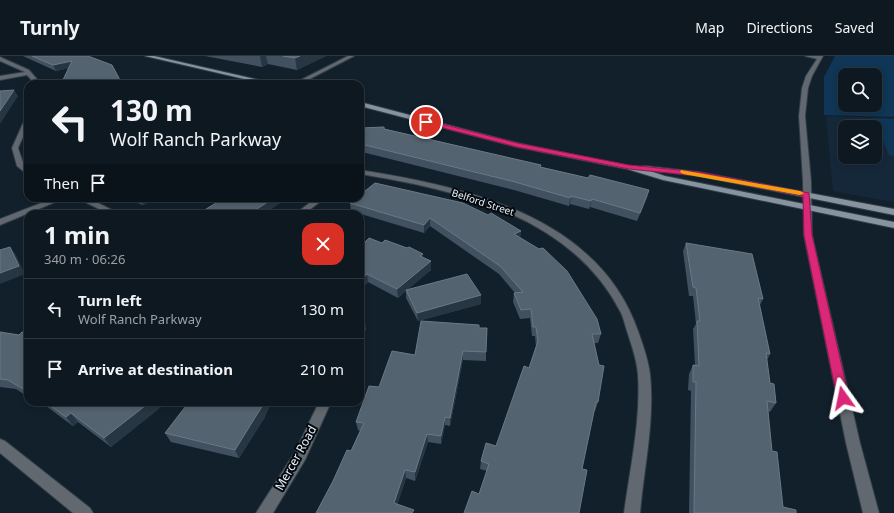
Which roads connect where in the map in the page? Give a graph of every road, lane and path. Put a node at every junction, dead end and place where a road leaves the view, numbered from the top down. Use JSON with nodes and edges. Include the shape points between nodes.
{"nodes":[{"id":1,"x":147,"y":56,"type":"edge"},
{"id":2,"x":352,"y":56,"type":"edge"},
{"id":3,"x":807,"y":56,"type":"edge"},
{"id":4,"x":820,"y":57,"type":"edge"},
{"id":5,"x":0,"y":59,"type":"edge"},
{"id":6,"x":29,"y":73,"type":"junction"},
{"id":7,"x":0,"y":78,"type":"edge"},
{"id":8,"x":35,"y":80,"type":"edge"},
{"id":9,"x":256,"y":80,"type":"edge"},
{"id":10,"x":304,"y":80,"type":"edge"},
{"id":11,"x":364,"y":105,"type":"edge"},
{"id":12,"x":24,"y":129,"type":"edge"},
{"id":13,"x":629,"y":167,"type":"junction"},
{"id":14,"x":24,"y":169,"type":"edge"},
{"id":15,"x":364,"y":173,"type":"edge"},
{"id":16,"x":807,"y":194,"type":"junction"},
{"id":17,"x":51,"y":202,"type":"edge"},
{"id":18,"x":90,"y":202,"type":"edge"},
{"id":19,"x":316,"y":202,"type":"edge"},
{"id":20,"x":806,"y":206,"type":"junction"},
{"id":21,"x":30,"y":210,"type":"edge"},
{"id":22,"x":107,"y":210,"type":"edge"},
{"id":23,"x":304,"y":210,"type":"edge"},
{"id":24,"x":894,"y":212,"type":"edge"},
{"id":25,"x":24,"y":213,"type":"edge"},
{"id":26,"x":0,"y":222,"type":"edge"},
{"id":27,"x":894,"y":225,"type":"edge"},
{"id":28,"x":323,"y":406,"type":"edge"},
{"id":29,"x":0,"y":445,"type":"edge"},
{"id":30,"x":85,"y":513,"type":"edge"},
{"id":31,"x":264,"y":513,"type":"edge"},
{"id":32,"x":632,"y":513,"type":"edge"},
{"id":33,"x":871,"y":513,"type":"edge"}],
"edges":[{"from":1,"to":9,"type":"street"},
{"from":2,"to":10,"type":"street"},
{"from":3,"to":4,"type":"street"},
{"from":4,"to":16,"type":"street","via":[[809,76],[802,116]]},
{"from":5,"to":6,"type":"street"},
{"from":6,"to":7,"type":"street"},
{"from":6,"to":8,"type":"street"},
{"from":11,"to":13,"type":"street","via":[[517,145]]},
{"from":12,"to":14,"type":"street","via":[[15,148]]},
{"from":13,"to":16,"type":"street","via":[[699,174]]},
{"from":13,"to":20,"type":"street","via":[[663,178]]},
{"from":15,"to":32,"type":"street","name":"Belford Street","via":[[401,178],[508,208],[539,223],[575,246],[604,276],[626,312],[641,356],[645,399]]},
{"from":16,"to":20,"type":"street"},
{"from":16,"to":24,"type":"street"},
{"from":17,"to":21,"type":"street"},
{"from":18,"to":22,"type":"street"},
{"from":19,"to":23,"type":"street"},
{"from":20,"to":27,"type":"street"},
{"from":20,"to":33,"type":"street","via":[[808,235],[853,443]]},
{"from":25,"to":26,"type":"street"},
{"from":28,"to":31,"type":"street","name":"Mercer Road","via":[[300,456]]},
{"from":29,"to":30,"type":"street"}]}
